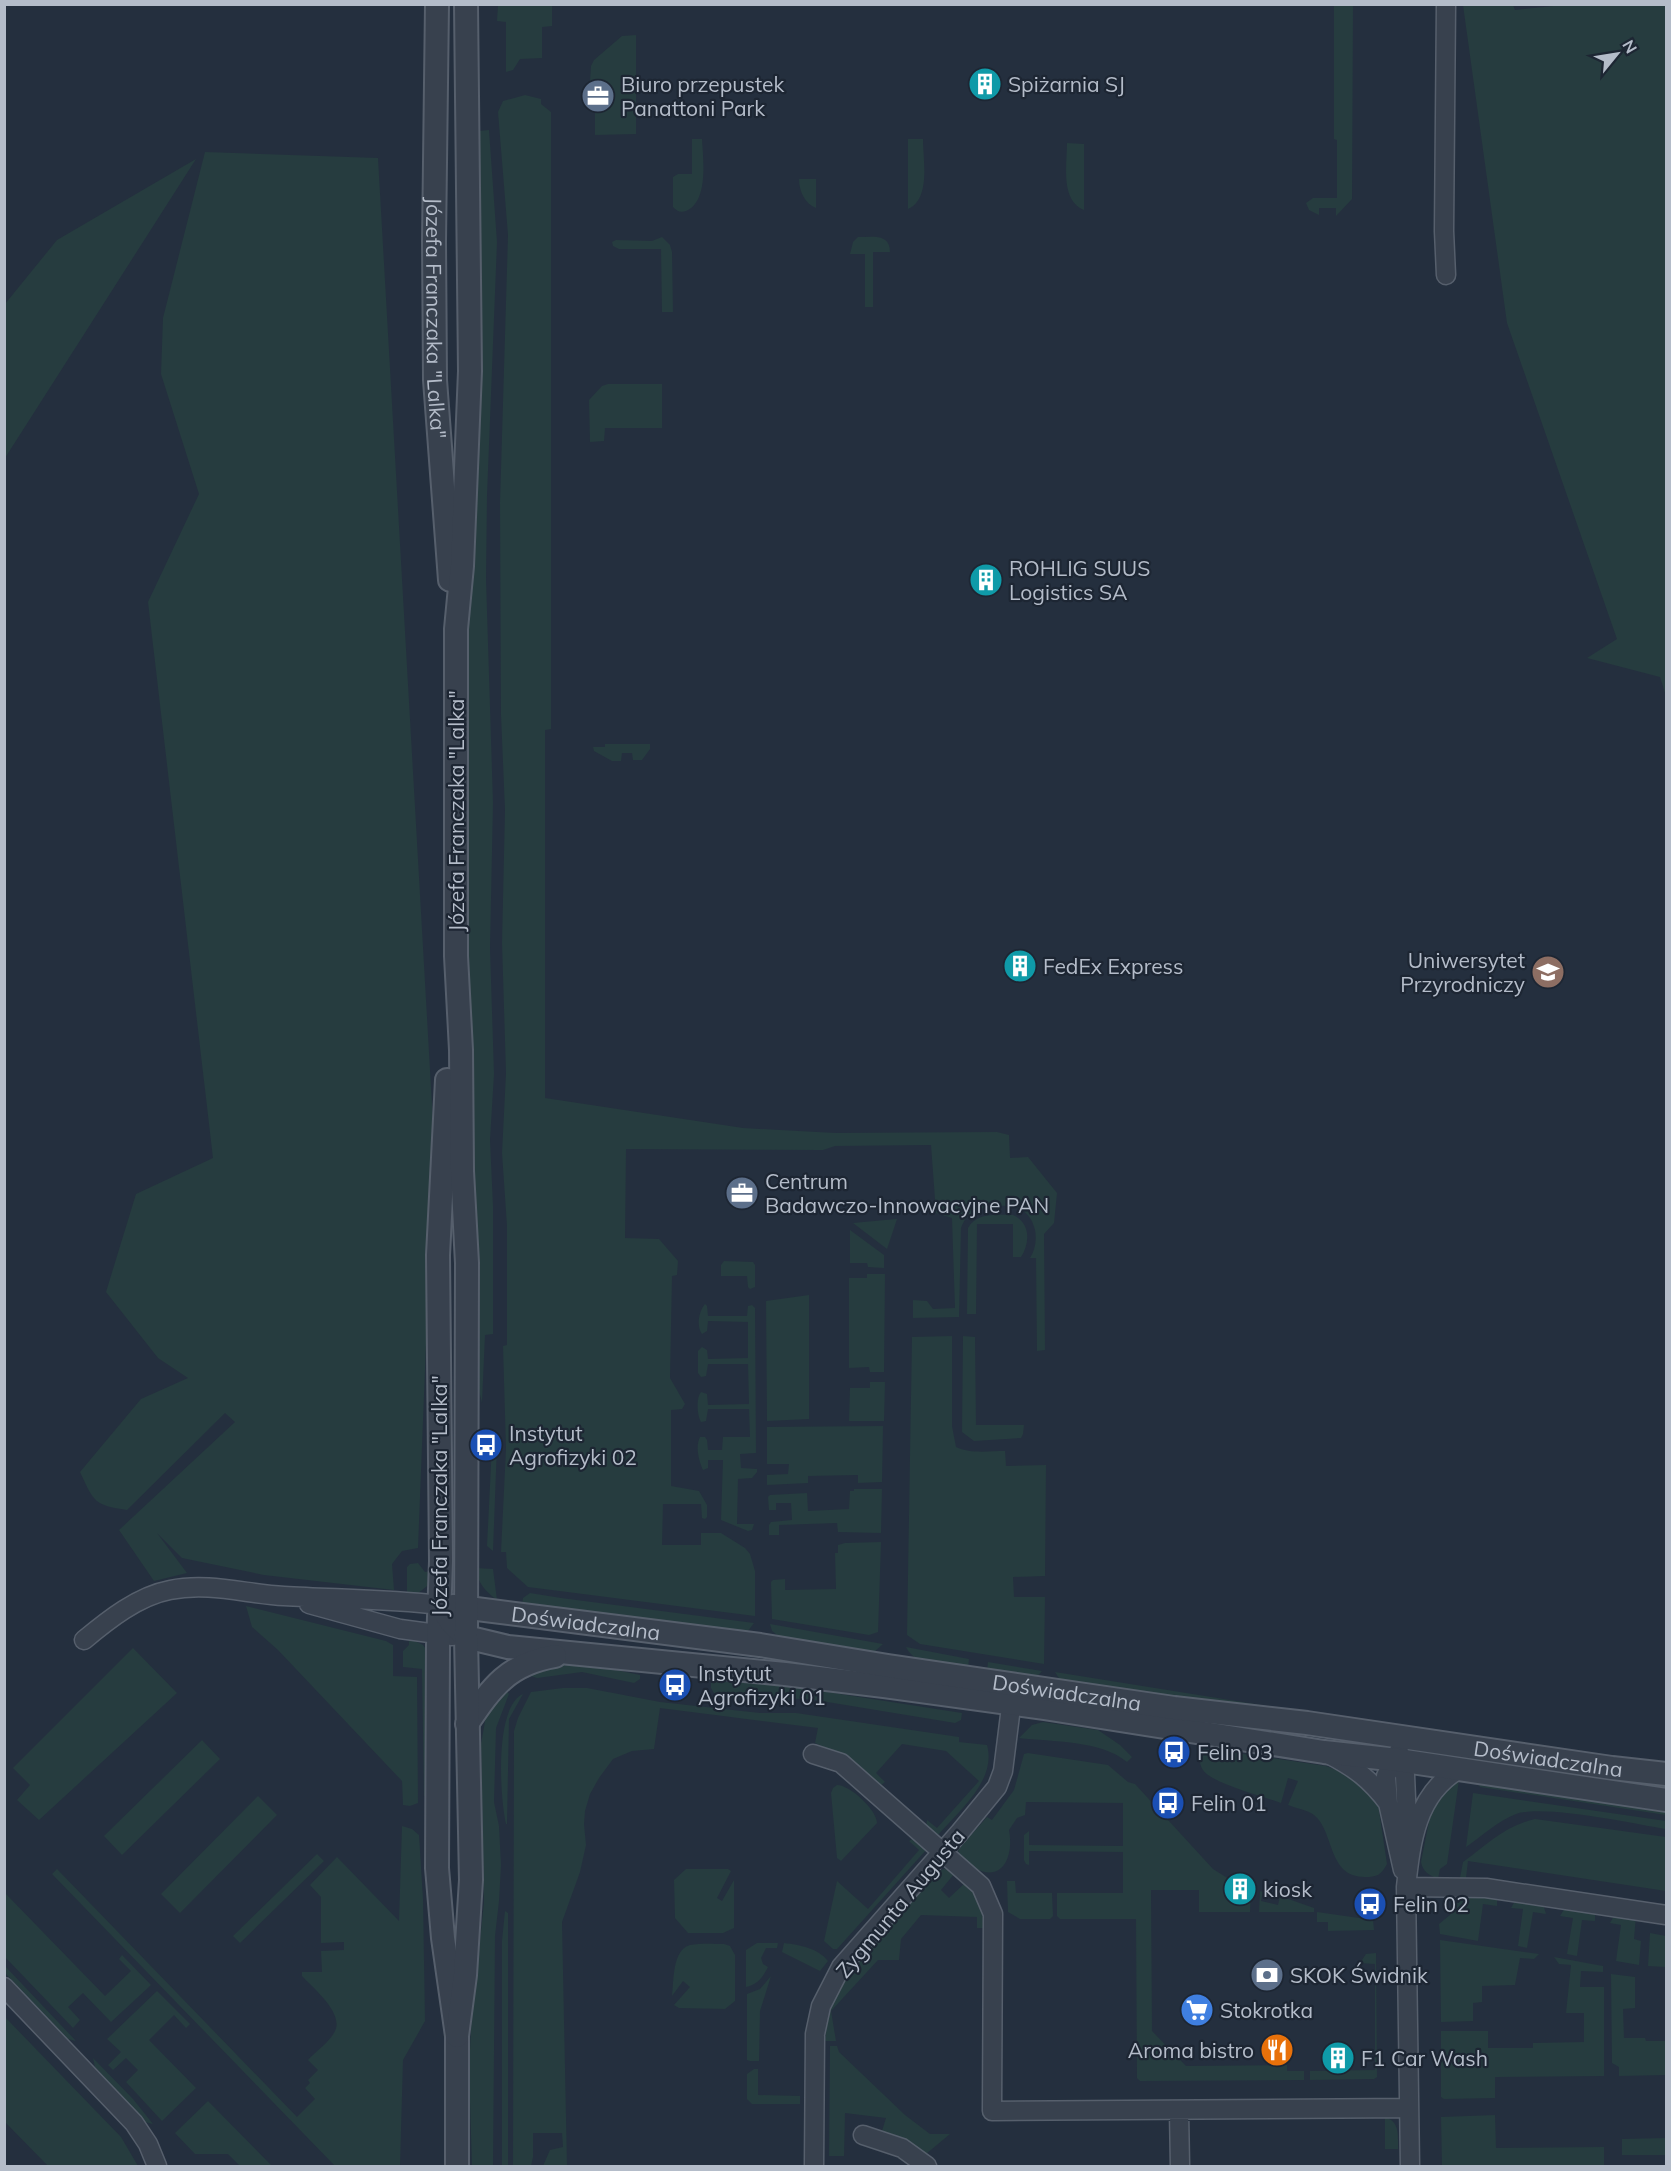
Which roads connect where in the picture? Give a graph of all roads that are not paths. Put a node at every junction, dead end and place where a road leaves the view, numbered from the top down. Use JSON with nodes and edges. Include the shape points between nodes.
{"nodes":[{"id":1,"x":437,"y":4,"type":"edge"},
{"id":2,"x":466,"y":4,"type":"edge"},
{"id":3,"x":1446,"y":4,"type":"edge"},
{"id":4,"x":1446,"y":275,"type":"dead end"},
{"id":5,"x":456,"y":629,"type":"junction"},
{"id":6,"x":456,"y":956,"type":"junction"},
{"id":7,"x":282,"y":1596,"type":"junction"},
{"id":8,"x":440,"y":1605,"type":"junction"},
{"id":9,"x":466,"y":1607,"type":"junction"},
{"id":10,"x":438,"y":1635,"type":"junction"},
{"id":11,"x":466,"y":1637,"type":"junction"},
{"id":12,"x":84,"y":1640,"type":"dead end"},
{"id":13,"x":569,"y":1654,"type":"junction"},
{"id":14,"x":886,"y":1676,"type":"junction"},
{"id":15,"x":1012,"y":1694,"type":"junction"},
{"id":16,"x":467,"y":1724,"type":"junction"},
{"id":17,"x":1401,"y":1736,"type":"junction"},
{"id":18,"x":1324,"y":1752,"type":"junction"},
{"id":19,"x":813,"y":1754,"type":"dead end"},
{"id":20,"x":1398,"y":1760,"type":"junction"},
{"id":21,"x":1458,"y":1770,"type":"junction"},
{"id":22,"x":1666,"y":1774,"type":"edge"},
{"id":23,"x":1666,"y":1800,"type":"edge"},
{"id":24,"x":1388,"y":1803,"type":"junction"},
{"id":25,"x":1411,"y":1840,"type":"junction"},
{"id":26,"x":943,"y":1852,"type":"junction"},
{"id":27,"x":1406,"y":1887,"type":"junction"},
{"id":28,"x":1666,"y":1916,"type":"edge"},
{"id":29,"x":4,"y":1987,"type":"edge"},
{"id":30,"x":457,"y":2036,"type":"junction"},
{"id":31,"x":1409,"y":2108,"type":"junction"},
{"id":32,"x":1179,"y":2111,"type":"junction"},
{"id":33,"x":862,"y":2135,"type":"dead end"},
{"id":34,"x":157,"y":2166,"type":"edge"},
{"id":35,"x":456,"y":2166,"type":"edge"},
{"id":36,"x":814,"y":2166,"type":"edge"},
{"id":37,"x":927,"y":2166,"type":"edge"},
{"id":38,"x":1180,"y":2166,"type":"edge"},
{"id":39,"x":1410,"y":2166,"type":"edge"}],
"edges":[{"from":1,"to":5,"type":"street","name":"Józefa Franczaka \"Lalka\"","via":[[435,380]]},
{"from":2,"to":5,"type":"street","name":"Józefa Franczaka \"Lalka\"","via":[[470,371]]},
{"from":3,"to":4,"type":"street"},
{"from":5,"to":6,"type":"street","name":"Józefa Franczaka \"Lalka\""},
{"from":6,"to":8,"type":"street","name":"Józefa Franczaka \"Lalka\"","via":[[438,1255]]},
{"from":6,"to":9,"type":"street","name":"Józefa Franczaka \"Lalka\"","via":[[467,1263]]},
{"from":7,"to":8,"type":"street"},
{"from":7,"to":10,"type":"street","via":[[400,1629]]},
{"from":7,"to":12,"type":"street","via":[[224,1588],[170,1590],[133,1605]]},
{"from":8,"to":9,"type":"street","name":"Doświadczalna"},
{"from":8,"to":10,"type":"street","name":"Józefa Franczaka \"Lalka\""},
{"from":8,"to":11,"type":"street"},
{"from":9,"to":11,"type":"street","name":"Józefa Franczaka \"Lalka\""},
{"from":9,"to":14,"type":"street","name":"Doświadczalna","via":[[760,1645]]},
{"from":10,"to":11,"type":"street"},
{"from":10,"to":30,"type":"street","name":"Józefa Franczaka \"Lalka\"","via":[[437,1868]]},
{"from":11,"to":13,"type":"street","name":"Doświadczalna","via":[[508,1647]]},
{"from":11,"to":16,"type":"street","name":"Józefa Franczaka \"Lalka\""},
{"from":13,"to":14,"type":"street","name":"Doświadczalna","via":[[785,1674]]},
{"from":13,"to":16,"type":"street","via":[[541,1659],[502,1678]]},
{"from":14,"to":15,"type":"street","name":"Doświadczalna"},
{"from":15,"to":17,"type":"street","name":"Doświadczalna","via":[[1174,1708]]},
{"from":15,"to":18,"type":"street","name":"Doświadczalna"},
{"from":15,"to":26,"type":"street","name":"Zygmunta Augusta","via":[[1003,1771],[997,1787]]},
{"from":16,"to":30,"type":"street","name":"Józefa Franczaka \"Lalka\"","via":[[471,1880]]},
{"from":17,"to":20,"type":"street"},
{"from":17,"to":22,"type":"street","name":"Doświadczalna"},
{"from":18,"to":20,"type":"street","name":"Doświadczalna"},
{"from":18,"to":24,"type":"street","name":"Doświadczalna","via":[[1374,1784]]},
{"from":19,"to":26,"type":"street","via":[[841,1763]]},
{"from":20,"to":21,"type":"street","name":"Doświadczalna"},
{"from":20,"to":24,"type":"street","via":[[1386,1776]]},
{"from":20,"to":25,"type":"street","via":[[1404,1768]]},
{"from":21,"to":23,"type":"street","name":"Doświadczalna"},
{"from":21,"to":25,"type":"street","via":[[1431,1792]]},
{"from":24,"to":27,"type":"street"},
{"from":25,"to":27,"type":"street"},
{"from":26,"to":32,"type":"street","via":[[981,1886],[993,1914],[992,2110]]},
{"from":26,"to":36,"type":"street","name":"Zygmunta Augusta","via":[[841,1967],[821,2006],[815,2034]]},
{"from":27,"to":28,"type":"street","via":[[1486,1888]]},
{"from":27,"to":31,"type":"street"},
{"from":29,"to":34,"type":"street","via":[[134,2124]]},
{"from":30,"to":35,"type":"street","name":"Józefa Franczaka \"Lalka\""},
{"from":31,"to":32,"type":"street"},
{"from":31,"to":39,"type":"street"},
{"from":32,"to":38,"type":"street"},
{"from":33,"to":37,"type":"street","via":[[902,2148]]}]}
